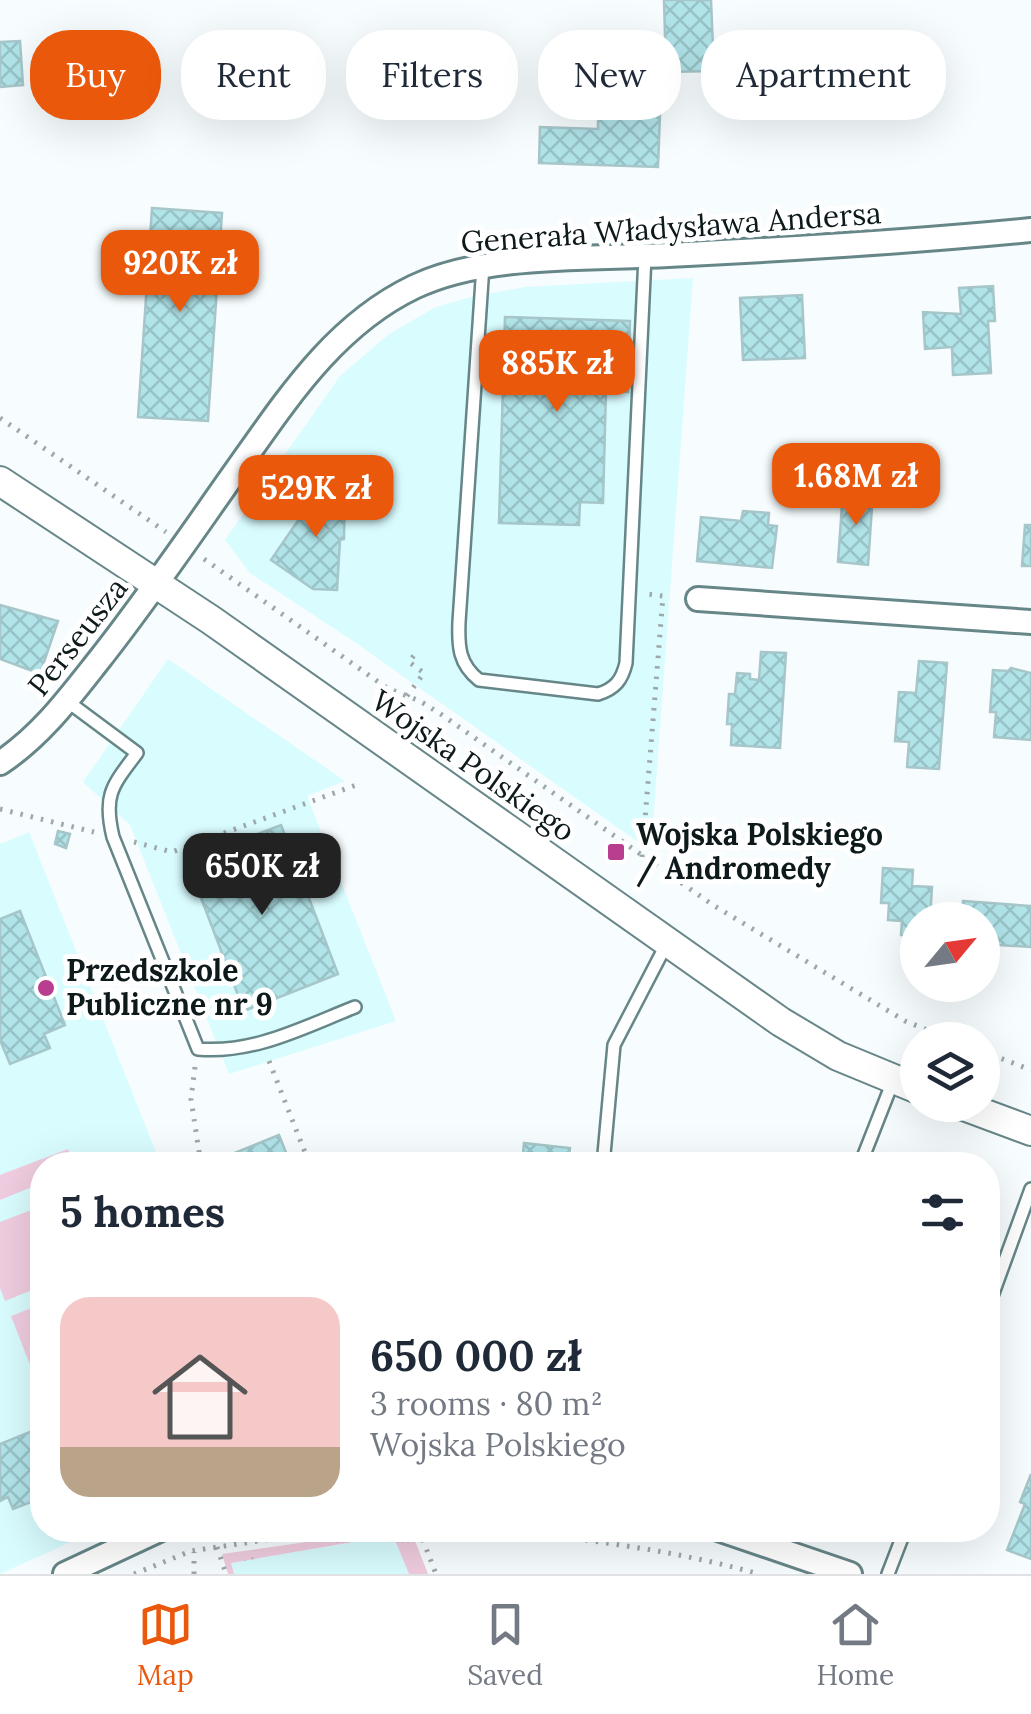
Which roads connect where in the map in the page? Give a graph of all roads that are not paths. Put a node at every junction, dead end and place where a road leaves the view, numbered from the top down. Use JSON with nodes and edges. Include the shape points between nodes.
{"nodes":[{"id":1,"x":1031,"y":230,"type":"edge"},
{"id":2,"x":644,"y":256,"type":"junction"},
{"id":3,"x":483,"y":264,"type":"junction"},
{"id":4,"x":0,"y":481,"type":"edge"},
{"id":5,"x":156,"y":584,"type":"junction"},
{"id":6,"x":698,"y":599,"type":"dead end"},
{"id":7,"x":1031,"y":622,"type":"edge"},
{"id":8,"x":67,"y":701,"type":"junction"},
{"id":9,"x":0,"y":763,"type":"edge"},
{"id":10,"x":667,"y":942,"type":"junction"},
{"id":11,"x":355,"y":1006,"type":"dead end"},
{"id":12,"x":900,"y":1082,"type":"edge"},
{"id":13,"x":900,"y":1095,"type":"edge"},
{"id":14,"x":1000,"y":1119,"type":"edge"},
{"id":15,"x":1031,"y":1131,"type":"edge"},
{"id":16,"x":604,"y":1152,"type":"edge"},
{"id":17,"x":867,"y":1152,"type":"edge"},
{"id":18,"x":1031,"y":1189,"type":"edge"},
{"id":19,"x":1000,"y":1273,"type":"edge"},
{"id":20,"x":133,"y":1542,"type":"edge"},
{"id":21,"x":755,"y":1542,"type":"edge"},
{"id":22,"x":900,"y":1542,"type":"edge"},
{"id":23,"x":831,"y":1571,"type":"edge"},
{"id":24,"x":65,"y":1574,"type":"edge"},
{"id":25,"x":888,"y":1574,"type":"edge"}],
"edges":[{"from":1,"to":2,"type":"street","name":"Generała Władysława Andersa"},
{"from":2,"to":3,"type":"street","name":"Generała Władysława Andersa"},
{"from":2,"to":3,"type":"lane","via":[[626,663],[619,682],[598,694],[479,680],[460,656]]},
{"from":3,"to":5,"type":"street","name":"Generała Władysława Andersa","via":[[414,287],[369,312],[333,345],[289,396]]},
{"from":4,"to":5,"type":"street","name":"Wojska Polskiego"},
{"from":5,"to":8,"type":"street","name":"Perseusza"},
{"from":5,"to":10,"type":"street","name":"Wojska Polskiego"},
{"from":6,"to":7,"type":"street"},
{"from":8,"to":9,"type":"street","name":"Perseusza"},
{"from":8,"to":11,"type":"lane","via":[[137,753],[110,790],[107,813],[198,1049],[262,1044]]},
{"from":10,"to":12,"type":"street","name":"Wojska Polskiego","via":[[838,1056]]},
{"from":10,"to":16,"type":"lane","via":[[614,1046]]},
{"from":13,"to":17,"type":"lane"},
{"from":14,"to":15,"type":"street"},
{"from":18,"to":19,"type":"lane"},
{"from":20,"to":24,"type":"street"},
{"from":21,"to":23,"type":"street"},
{"from":22,"to":25,"type":"lane"}]}
